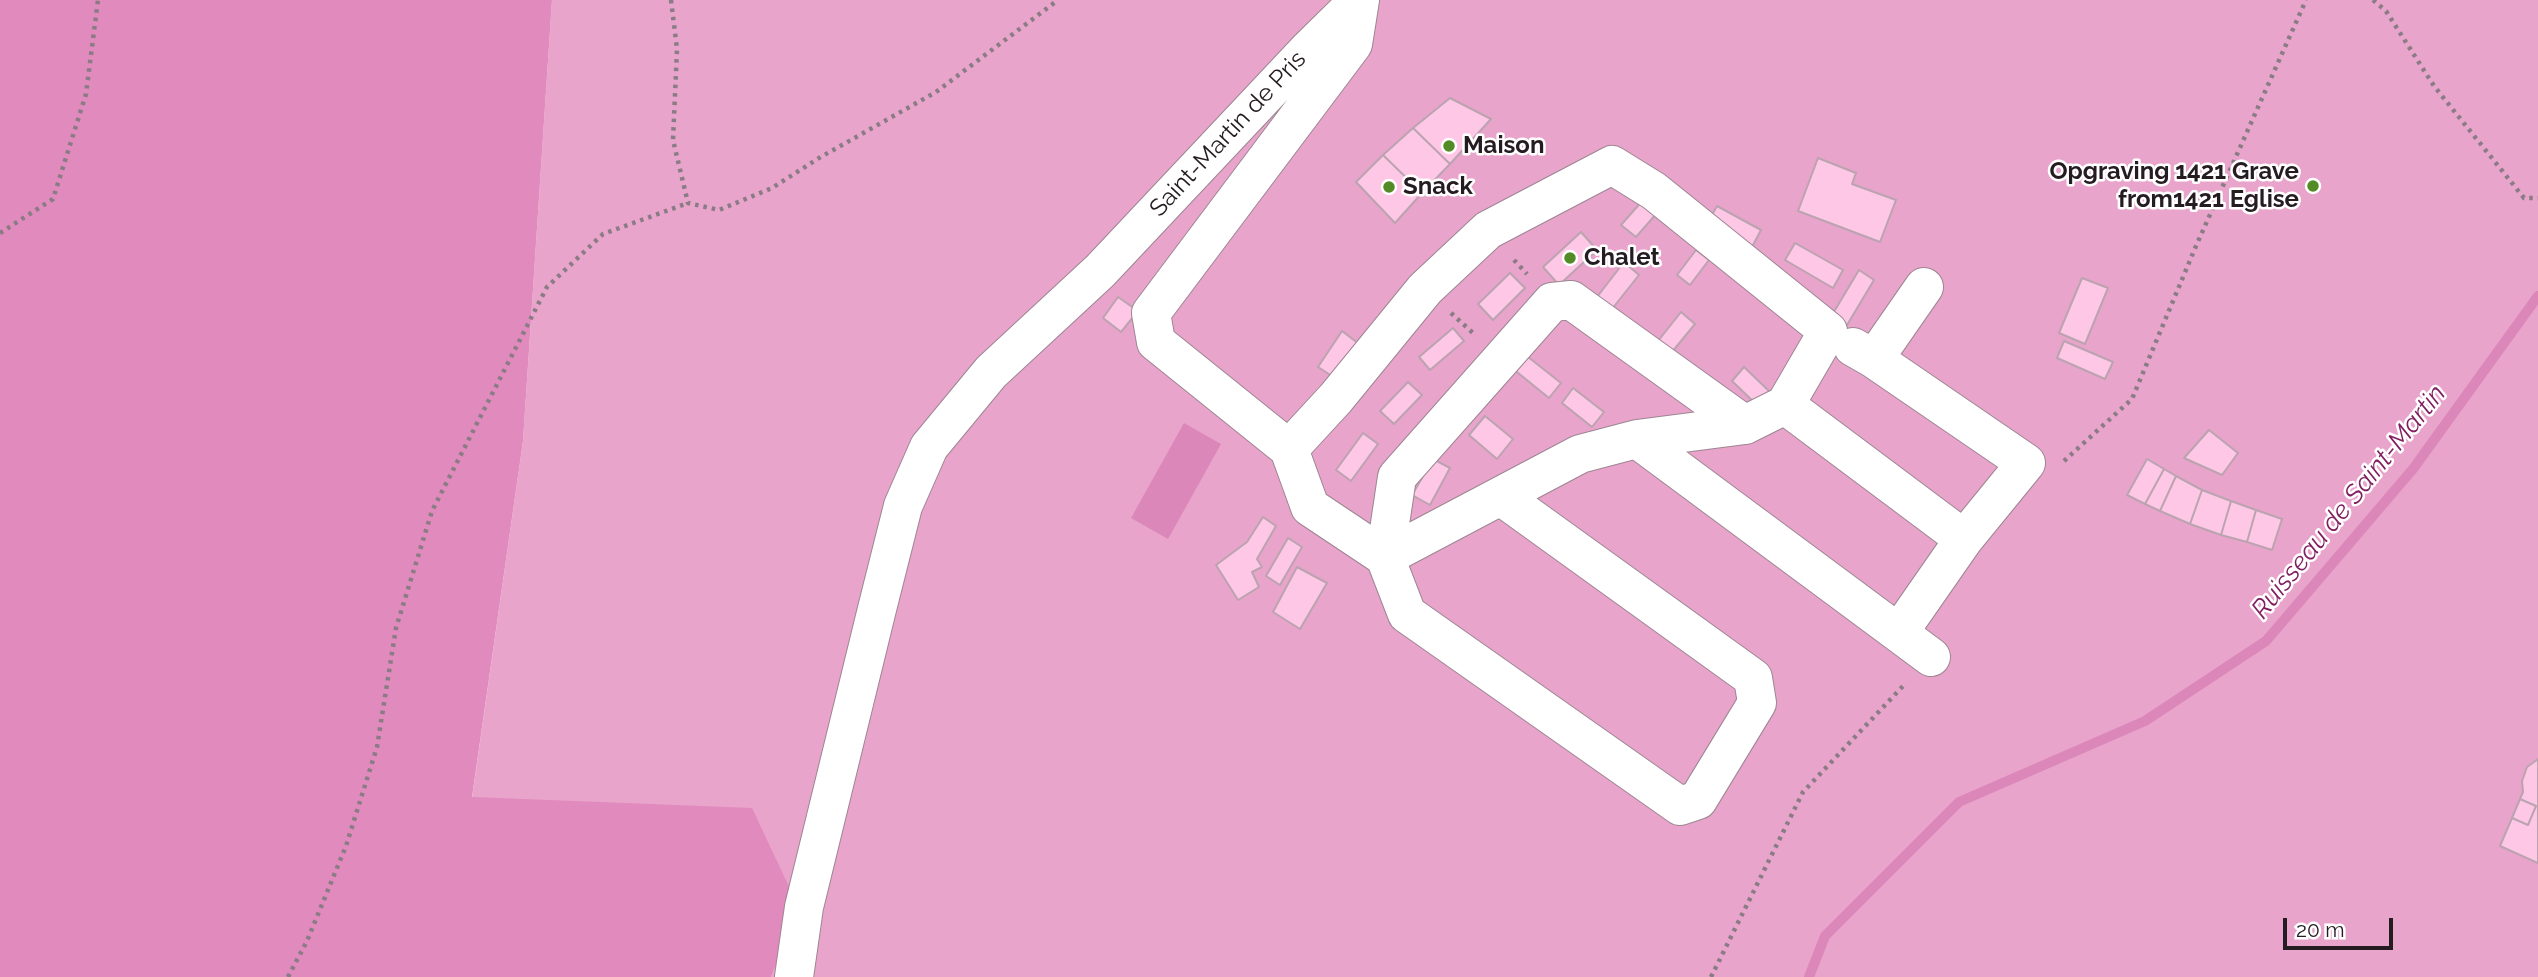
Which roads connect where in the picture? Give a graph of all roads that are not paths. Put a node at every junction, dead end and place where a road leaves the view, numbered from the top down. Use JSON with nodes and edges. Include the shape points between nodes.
{"nodes":[{"id":1,"x":1360,"y":0,"type":"edge"},
{"id":2,"x":1924,"y":287,"type":"dead end"},
{"id":3,"x":1828,"y":331,"type":"junction"},
{"id":4,"x":1874,"y":359,"type":"junction"},
{"id":5,"x":1786,"y":405,"type":"junction"},
{"id":6,"x":1745,"y":425,"type":"junction"},
{"id":7,"x":1637,"y":439,"type":"junction"},
{"id":8,"x":1289,"y":449,"type":"junction"},
{"id":9,"x":1502,"y":497,"type":"junction"},
{"id":10,"x":1964,"y":540,"type":"junction"},
{"id":11,"x":1385,"y":557,"type":"junction"},
{"id":12,"x":1900,"y":631,"type":"junction"},
{"id":13,"x":1931,"y":657,"type":"dead end"},
{"id":14,"x":794,"y":977,"type":"edge"}],
"edges":[{"from":1,"to":8,"type":"street","via":[[1353,44],[1151,313],[1156,342]]},
{"from":1,"to":14,"type":"street","name":"Saint-Martin de Pris","via":[[1100,271],[991,372],[929,447],[908,494],[877,608],[804,907]]},
{"from":2,"to":4,"type":"street"},
{"from":3,"to":4,"type":"street"},
{"from":3,"to":5,"type":"street"},
{"from":3,"to":8,"type":"street","via":[[1654,191],[1612,166],[1488,230],[1425,289]]},
{"from":4,"to":10,"type":"street","via":[[2026,463]]},
{"from":5,"to":6,"type":"street"},
{"from":5,"to":10,"type":"street"},
{"from":6,"to":7,"type":"street"},
{"from":6,"to":11,"type":"street","via":[[1571,300],[1552,302],[1397,477]]},
{"from":7,"to":9,"type":"street","via":[[1580,454]]},
{"from":7,"to":12,"type":"street"},
{"from":8,"to":11,"type":"street","via":[[1310,507]]},
{"from":9,"to":11,"type":"street"},
{"from":9,"to":11,"type":"street","via":[[1752,678],[1757,703],[1698,800],[1680,806],[1407,614]]},
{"from":10,"to":12,"type":"street"},
{"from":12,"to":13,"type":"street"}]}
